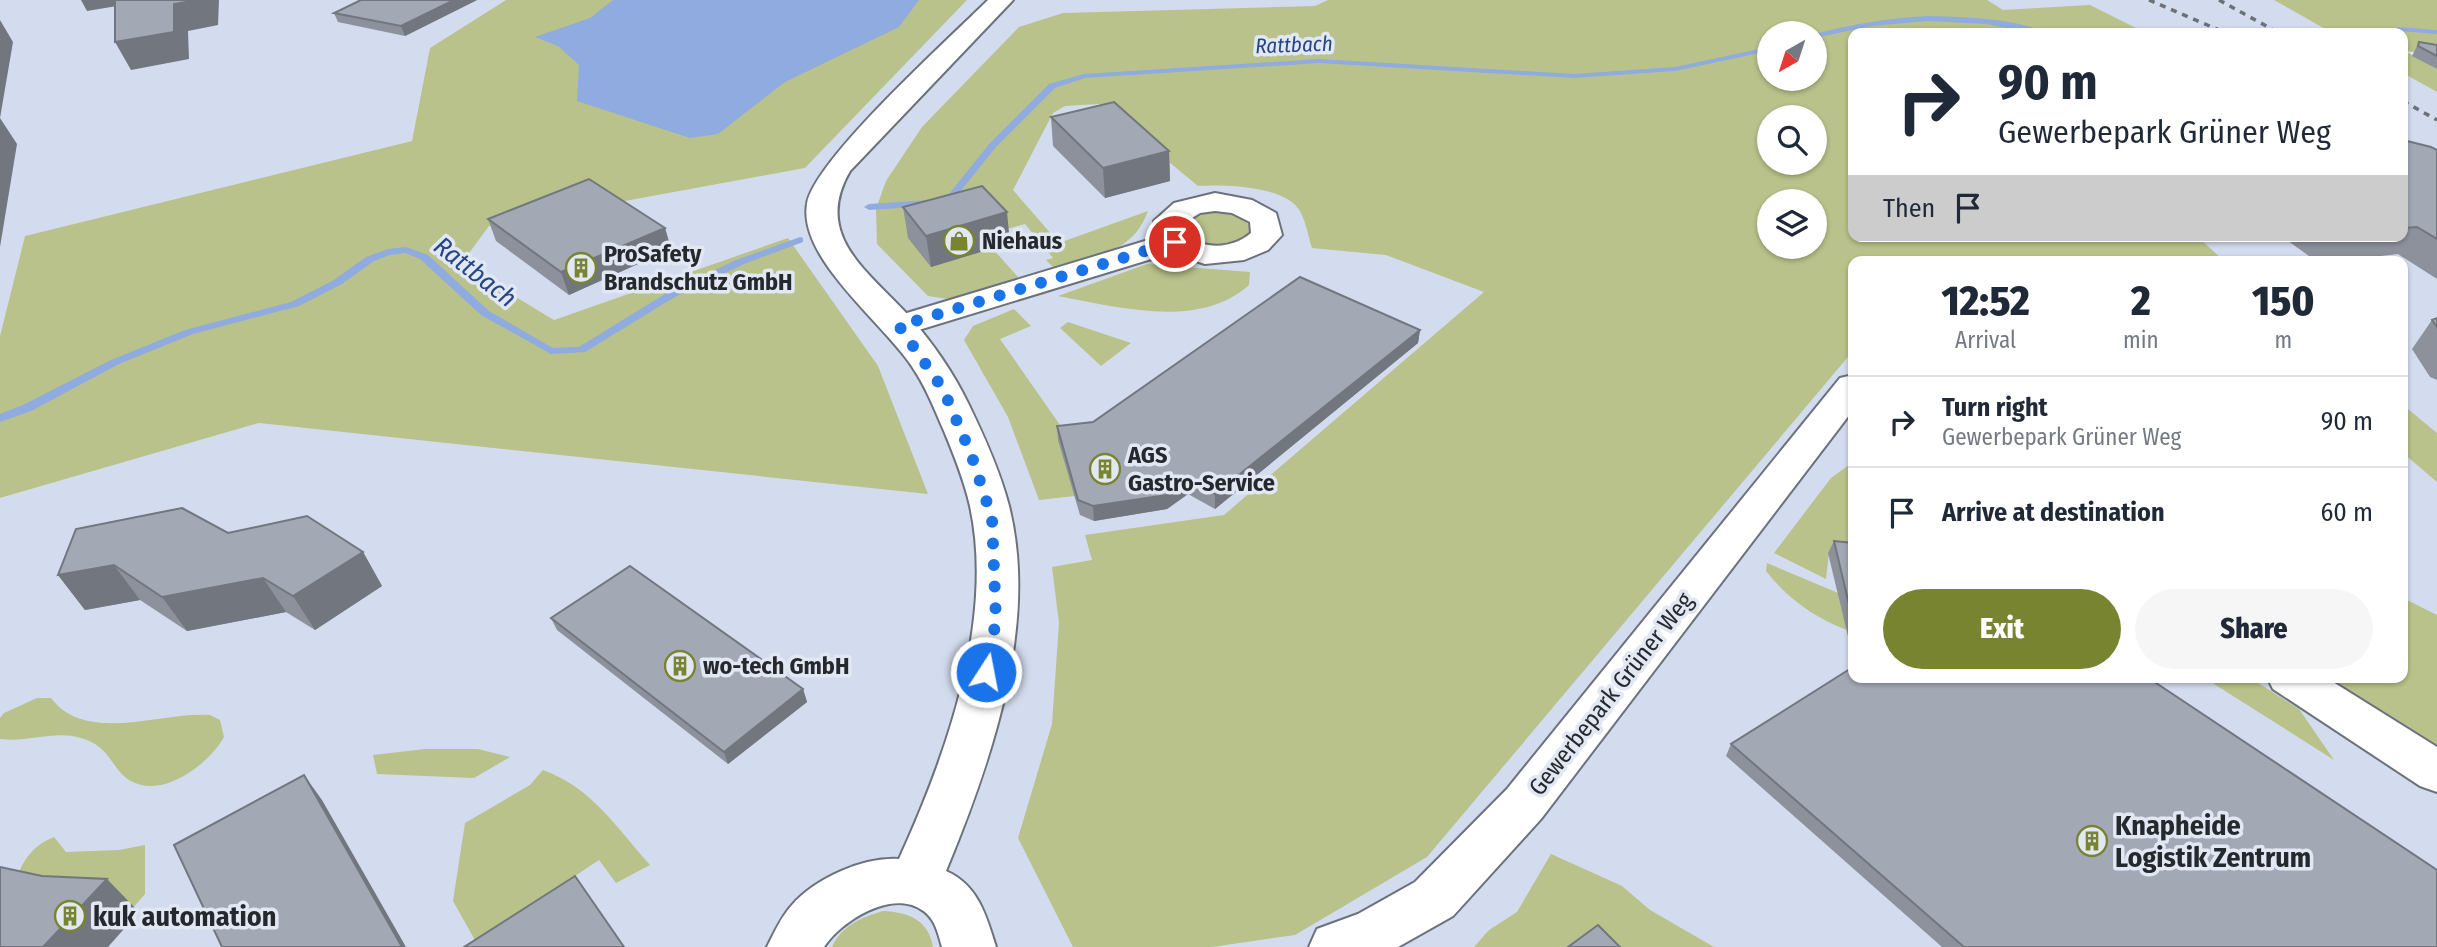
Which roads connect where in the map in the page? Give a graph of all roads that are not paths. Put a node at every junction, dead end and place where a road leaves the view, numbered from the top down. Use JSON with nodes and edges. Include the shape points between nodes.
{"nodes":[{"id":1,"x":1001,"y":0,"type":"edge"},
{"id":2,"x":1175,"y":242,"type":"dead end"},
{"id":3,"x":899,"y":326,"type":"junction"},
{"id":4,"x":1848,"y":397,"type":"edge"},
{"id":5,"x":2297,"y":683,"type":"edge"},
{"id":6,"x":2437,"y":772,"type":"edge"},
{"id":7,"x":915,"y":882,"type":"junction"},
{"id":8,"x":794,"y":947,"type":"edge"},
{"id":9,"x":969,"y":947,"type":"edge"},
{"id":10,"x":1336,"y":947,"type":"edge"}],
"edges":[{"from":1,"to":3,"type":"street","via":[[839,166],[827,185],[822,219],[838,258]]},
{"from":2,"to":3,"type":"street"},
{"from":3,"to":7,"type":"street","via":[[943,389],[971,454],[992,518],[996,621],[976,723],[950,803]]},
{"from":4,"to":10,"type":"street","name":"Gewerbepark Grüner Weg","via":[[1524,804],[1434,899],[1377,931]]},
{"from":5,"to":6,"type":"street"},
{"from":7,"to":8,"type":"street","via":[[887,880],[859,886],[810,921]]},
{"from":7,"to":9,"type":"street","via":[[937,890],[954,904],[965,923]]}]}
